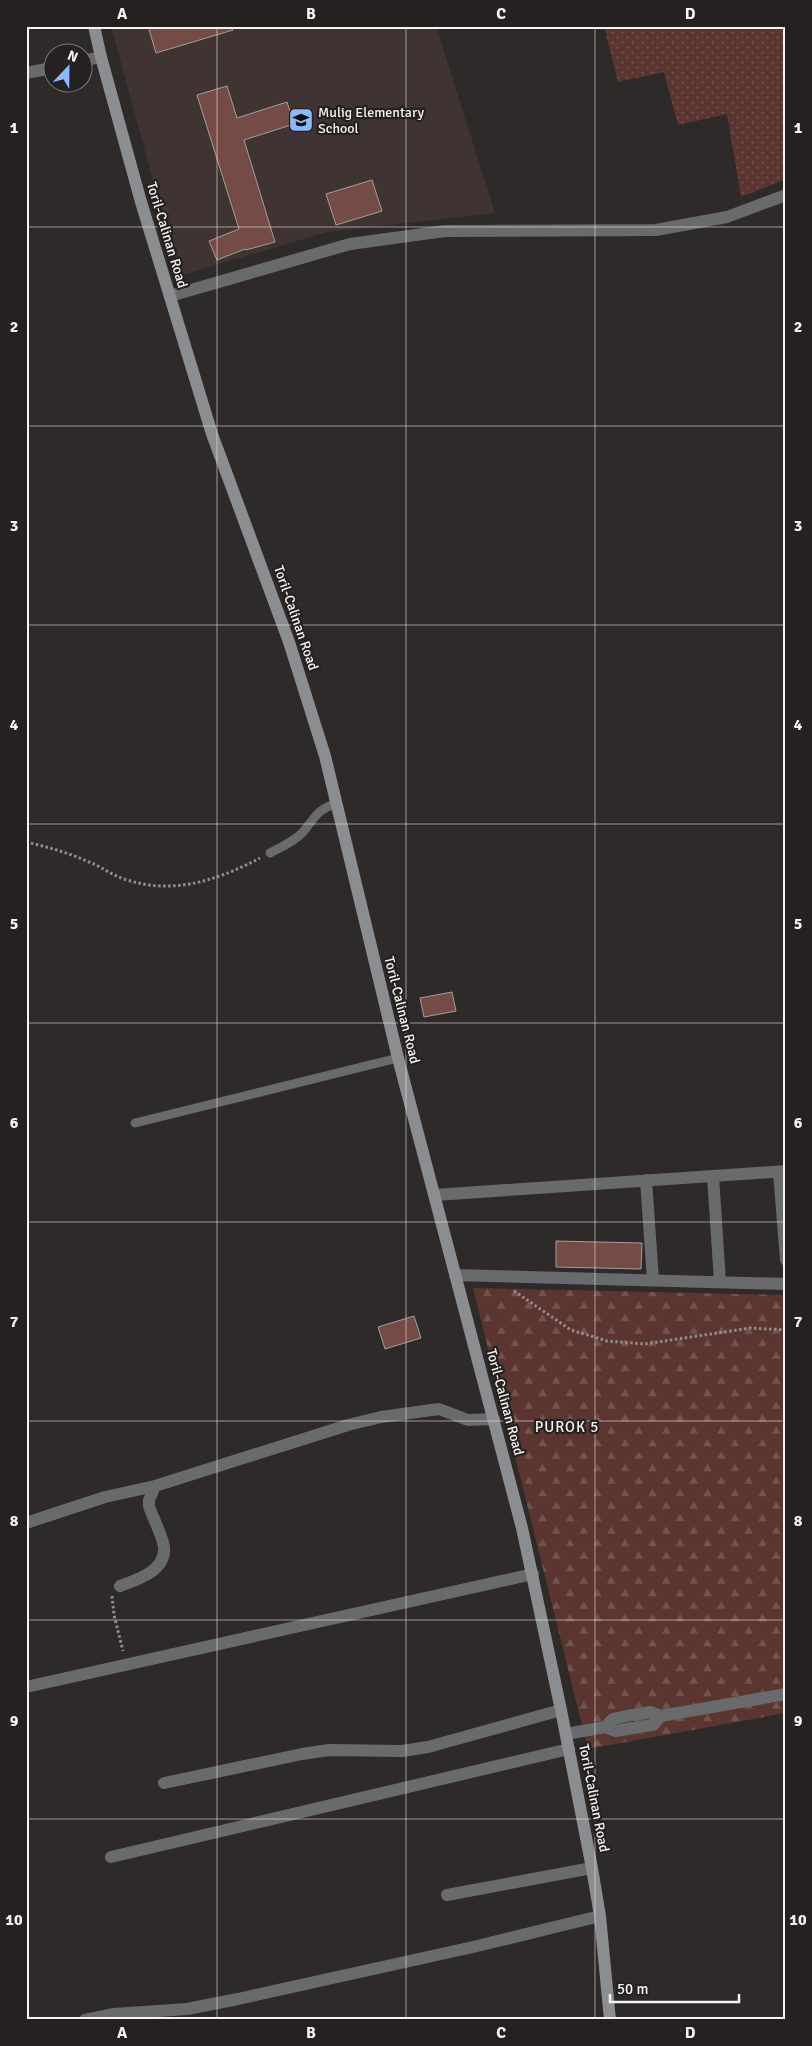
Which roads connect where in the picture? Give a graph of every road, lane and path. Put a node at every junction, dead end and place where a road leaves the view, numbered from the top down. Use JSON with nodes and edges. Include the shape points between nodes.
{"nodes":[{"id":1,"x":94,"y":26,"type":"edge"},
{"id":2,"x":101,"y":57,"type":"junction"},
{"id":3,"x":92,"y":59,"type":"edge"},
{"id":4,"x":42,"y":70,"type":"edge"},
{"id":5,"x":26,"y":73,"type":"edge"},
{"id":6,"x":786,"y":195,"type":"edge"},
{"id":7,"x":170,"y":296,"type":"junction"},
{"id":8,"x":337,"y":803,"type":"junction"},
{"id":9,"x":26,"y":842,"type":"edge"},
{"id":10,"x":270,"y":853,"type":"joint"},
{"id":11,"x":398,"y":1058,"type":"junction"},
{"id":12,"x":134,"y":1123,"type":"dead end"},
{"id":13,"x":783,"y":1172,"type":"edge"},
{"id":14,"x":713,"y":1176,"type":"junction"},
{"id":15,"x":646,"y":1180,"type":"junction"},
{"id":16,"x":436,"y":1195,"type":"junction"},
{"id":17,"x":786,"y":1260,"type":"edge"},
{"id":18,"x":455,"y":1275,"type":"junction"},
{"id":19,"x":493,"y":1276,"type":"junction"},
{"id":20,"x":653,"y":1280,"type":"junction"},
{"id":21,"x":720,"y":1282,"type":"junction"},
{"id":22,"x":786,"y":1284,"type":"edge"},
{"id":23,"x":786,"y":1330,"type":"edge"},
{"id":24,"x":494,"y":1419,"type":"junction"},
{"id":25,"x":155,"y":1486,"type":"junction"},
{"id":26,"x":26,"y":1524,"type":"edge"},
{"id":27,"x":533,"y":1574,"type":"junction"},
{"id":28,"x":120,"y":1586,"type":"joint"},
{"id":29,"x":127,"y":1664,"type":"junction"},
{"id":30,"x":26,"y":1687,"type":"edge"},
{"id":31,"x":786,"y":1694,"type":"edge"},
{"id":32,"x":562,"y":1710,"type":"junction"},
{"id":33,"x":566,"y":1734,"type":"junction"},
{"id":34,"x":569,"y":1750,"type":"junction"},
{"id":35,"x":164,"y":1783,"type":"dead end"},
{"id":36,"x":111,"y":1857,"type":"dead end"},
{"id":37,"x":592,"y":1868,"type":"junction"},
{"id":38,"x":447,"y":1895,"type":"dead end"},
{"id":39,"x":600,"y":1916,"type":"junction"},
{"id":40,"x":85,"y":2020,"type":"edge"},
{"id":41,"x":610,"y":2020,"type":"edge"}],
"edges":[{"from":1,"to":2,"type":"main road","name":"Toril-Calinan Road"},
{"from":2,"to":3,"type":"street"},
{"from":2,"to":7,"type":"main road","name":"Toril-Calinan Road"},
{"from":4,"to":5,"type":"street"},
{"from":6,"to":7,"type":"street","via":[[727,217],[656,230],[445,231],[360,242]]},
{"from":7,"to":8,"type":"main road","name":"Toril-Calinan Road","via":[[212,434],[307,697]]},
{"from":8,"to":10,"type":"lane","via":[[317,812],[300,835]]},
{"from":8,"to":11,"type":"main road","name":"Toril-Calinan Road"},
{"from":9,"to":10,"type":"path","via":[[66,852],[127,880],[153,886],[201,883]]},
{"from":11,"to":12,"type":"lane"},
{"from":11,"to":16,"type":"main road","name":"Toril-Calinan Road"},
{"from":13,"to":14,"type":"street"},
{"from":13,"to":17,"type":"street"},
{"from":14,"to":15,"type":"street"},
{"from":14,"to":21,"type":"street"},
{"from":15,"to":16,"type":"street"},
{"from":15,"to":20,"type":"street"},
{"from":16,"to":18,"type":"main road","name":"Toril-Calinan Road"},
{"from":18,"to":19,"type":"street"},
{"from":18,"to":24,"type":"main road","name":"Toril-Calinan Road"},
{"from":19,"to":20,"type":"street"},
{"from":19,"to":23,"type":"path","via":[[571,1330],[608,1341],[645,1344],[750,1328]]},
{"from":20,"to":21,"type":"street"},
{"from":21,"to":22,"type":"street"},
{"from":24,"to":25,"type":"street","via":[[468,1420],[439,1409],[381,1418],[348,1425]]},
{"from":24,"to":27,"type":"main road","name":"Toril-Calinan Road"},
{"from":25,"to":26,"type":"street","via":[[106,1497]]},
{"from":25,"to":28,"type":"street","via":[[149,1506],[164,1547],[163,1556],[144,1577]]},
{"from":27,"to":29,"type":"street"},
{"from":27,"to":32,"type":"main road","name":"Toril-Calinan Road"},
{"from":28,"to":29,"type":"path","via":[[112,1596]]},
{"from":29,"to":30,"type":"street"},
{"from":31,"to":33,"type":"street","via":[[661,1716],[653,1725],[634,1721],[616,1731],[605,1726]]},
{"from":32,"to":33,"type":"main road","name":"Toril-Calinan Road"},
{"from":32,"to":35,"type":"street","via":[[428,1747],[402,1751],[329,1750]]},
{"from":33,"to":34,"type":"main road","name":"Toril-Calinan Road"},
{"from":34,"to":36,"type":"street"},
{"from":34,"to":37,"type":"main road","name":"Toril-Calinan Road"},
{"from":37,"to":38,"type":"street"},
{"from":37,"to":39,"type":"main road","name":"Toril-Calinan Road"},
{"from":39,"to":40,"type":"street","via":[[464,1950],[238,1999],[187,2009]]},
{"from":39,"to":41,"type":"main road","name":"Toril-Calinan Road"}]}
